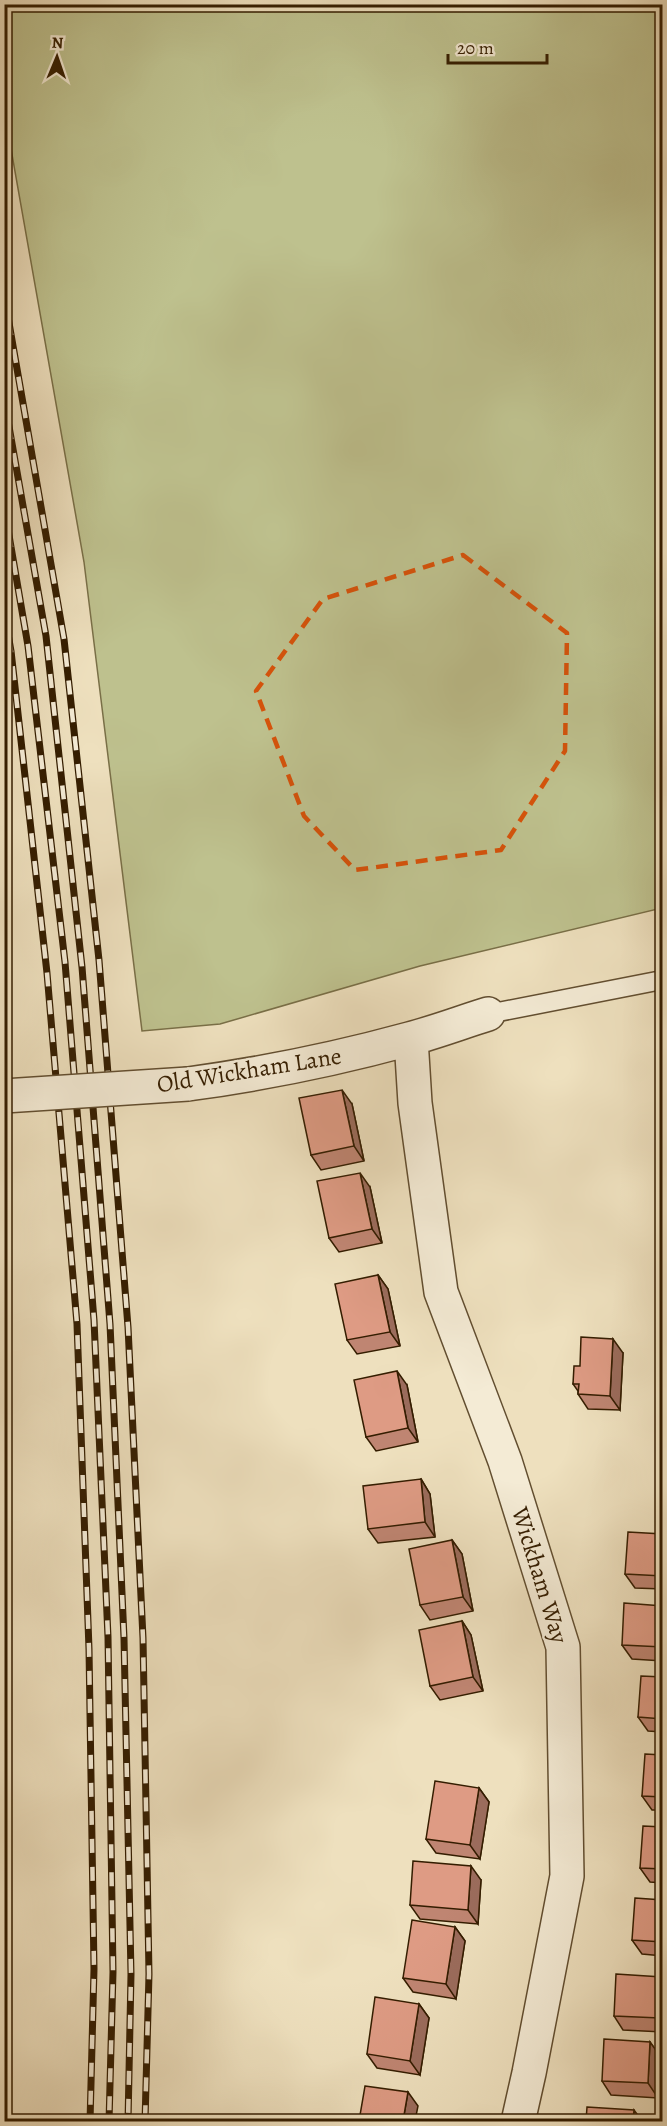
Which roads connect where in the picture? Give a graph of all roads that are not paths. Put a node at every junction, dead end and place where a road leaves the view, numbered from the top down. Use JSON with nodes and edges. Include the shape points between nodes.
{"nodes":[{"id":1,"x":663,"y":981,"type":"edge"},
{"id":2,"x":488,"y":1014,"type":"joint"},
{"id":3,"x":411,"y":1039,"type":"junction"},
{"id":4,"x":4,"y":1096,"type":"edge"},
{"id":5,"x":518,"y":2121,"type":"edge"}],
"edges":[{"from":1,"to":2,"type":"lane"},
{"from":2,"to":3,"type":"street","name":"Old Wickham Lane"},
{"from":3,"to":4,"type":"street","name":"Old Wickham Lane","bridge":true,"via":[[244,1076],[188,1084]]},
{"from":3,"to":5,"type":"street","name":"Wickham Way","via":[[415,1103],[441,1292],[505,1461],[563,1647],[567,1876]]}]}
